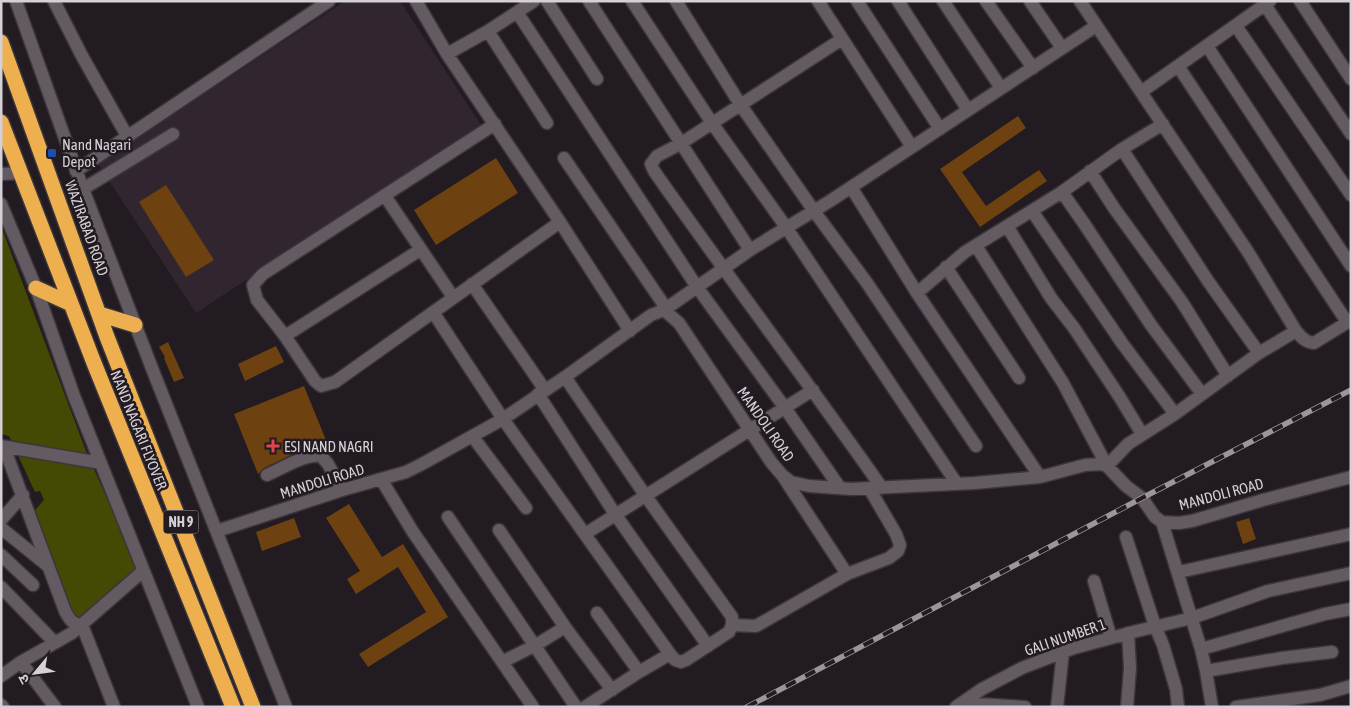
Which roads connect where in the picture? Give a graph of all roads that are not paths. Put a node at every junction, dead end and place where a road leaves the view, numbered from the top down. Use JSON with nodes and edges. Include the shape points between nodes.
{"nodes":[{"id":1,"x":16,"y":1,"type":"edge"},
{"id":2,"x":54,"y":1,"type":"edge"},
{"id":3,"x":329,"y":1,"type":"edge"},
{"id":4,"x":416,"y":1,"type":"edge"},
{"id":5,"x":534,"y":1,"type":"edge"},
{"id":6,"x":547,"y":1,"type":"edge"},
{"id":7,"x":589,"y":1,"type":"edge"},
{"id":8,"x":632,"y":1,"type":"edge"},
{"id":9,"x":676,"y":1,"type":"edge"},
{"id":10,"x":818,"y":1,"type":"edge"},
{"id":11,"x":857,"y":1,"type":"edge"},
{"id":12,"x":898,"y":1,"type":"edge"},
{"id":13,"x":943,"y":1,"type":"edge"},
{"id":14,"x":986,"y":1,"type":"edge"},
{"id":15,"x":1030,"y":1,"type":"edge"},
{"id":16,"x":1080,"y":1,"type":"edge"},
{"id":17,"x":1300,"y":1,"type":"edge"},
{"id":18,"x":1268,"y":3,"type":"edge"},
{"id":19,"x":517,"y":12,"type":"junction"},
{"id":20,"x":1096,"y":26,"type":"junction"},
{"id":21,"x":1236,"y":26,"type":"junction"},
{"id":22,"x":488,"y":31,"type":"junction"},
{"id":23,"x":842,"y":38,"type":"junction"},
{"id":24,"x":1,"y":42,"type":"edge"},
{"id":25,"x":1207,"y":46,"type":"junction"},
{"id":26,"x":1062,"y":48,"type":"junction"},
{"id":27,"x":447,"y":54,"type":"junction"},
{"id":28,"x":1178,"y":66,"type":"junction"},
{"id":29,"x":1032,"y":68,"type":"junction"},
{"id":30,"x":597,"y":79,"type":"dead end"},
{"id":31,"x":1351,"y":79,"type":"edge"},
{"id":32,"x":1001,"y":88,"type":"junction"},
{"id":33,"x":1141,"y":92,"type":"junction"},
{"id":34,"x":740,"y":104,"type":"junction"},
{"id":35,"x":968,"y":110,"type":"junction"},
{"id":36,"x":1,"y":122,"type":"edge"},
{"id":37,"x":547,"y":123,"type":"dead end"},
{"id":38,"x":712,"y":123,"type":"junction"},
{"id":39,"x":495,"y":124,"type":"junction"},
{"id":40,"x":1163,"y":124,"type":"junction"},
{"id":41,"x":940,"y":129,"type":"junction"},
{"id":42,"x":173,"y":134,"type":"dead end"},
{"id":43,"x":1351,"y":134,"type":"edge"},
{"id":44,"x":127,"y":136,"type":"junction"},
{"id":45,"x":680,"y":144,"type":"junction"},
{"id":46,"x":912,"y":147,"type":"junction"},
{"id":47,"x":1122,"y":149,"type":"junction"},
{"id":48,"x":564,"y":158,"type":"dead end"},
{"id":49,"x":76,"y":170,"type":"junction"},
{"id":50,"x":1090,"y":171,"type":"junction"},
{"id":51,"x":21,"y":173,"type":"junction"},
{"id":52,"x":1,"y":174,"type":"edge"},
{"id":53,"x":850,"y":187,"type":"junction"},
{"id":54,"x":83,"y":189,"type":"junction"},
{"id":55,"x":1062,"y":192,"type":"junction"},
{"id":56,"x":385,"y":196,"type":"junction"},
{"id":57,"x":1351,"y":196,"type":"edge"},
{"id":58,"x":1,"y":204,"type":"edge"},
{"id":59,"x":814,"y":211,"type":"junction"},
{"id":60,"x":1032,"y":211,"type":"junction"},
{"id":61,"x":560,"y":222,"type":"junction"},
{"id":62,"x":1007,"y":226,"type":"junction"},
{"id":63,"x":786,"y":228,"type":"junction"},
{"id":64,"x":976,"y":246,"type":"junction"},
{"id":65,"x":420,"y":250,"type":"junction"},
{"id":66,"x":750,"y":250,"type":"junction"},
{"id":67,"x":1351,"y":266,"type":"edge"},
{"id":68,"x":946,"y":267,"type":"junction"},
{"id":69,"x":723,"y":269,"type":"junction"},
{"id":70,"x":472,"y":284,"type":"junction"},
{"id":71,"x":697,"y":287,"type":"junction"},
{"id":72,"x":36,"y":288,"type":"junction"},
{"id":73,"x":917,"y":293,"type":"junction"},
{"id":74,"x":453,"y":298,"type":"junction"},
{"id":75,"x":71,"y":304,"type":"junction"},
{"id":76,"x":665,"y":309,"type":"junction"},
{"id":77,"x":433,"y":312,"type":"junction"},
{"id":78,"x":99,"y":314,"type":"junction"},
{"id":79,"x":1349,"y":321,"type":"edge"},
{"id":80,"x":135,"y":325,"type":"junction"},
{"id":81,"x":630,"y":330,"type":"junction"},
{"id":82,"x":1296,"y":331,"type":"junction"},
{"id":83,"x":285,"y":336,"type":"junction"},
{"id":84,"x":1259,"y":353,"type":"junction"},
{"id":85,"x":1228,"y":376,"type":"junction"},
{"id":86,"x":566,"y":377,"type":"junction"},
{"id":87,"x":1019,"y":378,"type":"dead end"},
{"id":88,"x":813,"y":390,"type":"junction"},
{"id":89,"x":541,"y":392,"type":"junction"},
{"id":90,"x":1202,"y":394,"type":"junction"},
{"id":91,"x":786,"y":408,"type":"junction"},
{"id":92,"x":1174,"y":414,"type":"junction"},
{"id":93,"x":503,"y":419,"type":"junction"},
{"id":94,"x":750,"y":431,"type":"junction"},
{"id":95,"x":1142,"y":434,"type":"junction"},
{"id":96,"x":473,"y":437,"type":"junction"},
{"id":97,"x":3,"y":446,"type":"edge"},
{"id":98,"x":976,"y":446,"type":"dead end"},
{"id":99,"x":101,"y":462,"type":"junction"},
{"id":100,"x":1110,"y":469,"type":"junction"},
{"id":101,"x":267,"y":475,"type":"dead end"},
{"id":102,"x":782,"y":475,"type":"junction"},
{"id":103,"x":1040,"y":477,"type":"junction"},
{"id":104,"x":1351,"y":477,"type":"edge"},
{"id":105,"x":381,"y":479,"type":"junction"},
{"id":106,"x":957,"y":484,"type":"junction"},
{"id":107,"x":840,"y":488,"type":"junction"},
{"id":108,"x":869,"y":488,"type":"junction"},
{"id":109,"x":882,"y":488,"type":"junction"},
{"id":110,"x":342,"y":490,"type":"junction"},
{"id":111,"x":23,"y":495,"type":"junction"},
{"id":112,"x":646,"y":495,"type":"junction"},
{"id":113,"x":526,"y":508,"type":"dead end"},
{"id":114,"x":615,"y":514,"type":"junction"},
{"id":115,"x":448,"y":517,"type":"dead end"},
{"id":116,"x":1,"y":520,"type":"edge"},
{"id":117,"x":1162,"y":522,"type":"junction"},
{"id":118,"x":1,"y":528,"type":"edge"},
{"id":119,"x":499,"y":530,"type":"dead end"},
{"id":120,"x":217,"y":531,"type":"junction"},
{"id":121,"x":585,"y":534,"type":"junction"},
{"id":122,"x":1351,"y":534,"type":"edge"},
{"id":123,"x":1126,"y":537,"type":"dead end"},
{"id":124,"x":1,"y":555,"type":"edge"},
{"id":125,"x":48,"y":566,"type":"junction"},
{"id":126,"x":143,"y":572,"type":"junction"},
{"id":127,"x":1179,"y":572,"type":"junction"},
{"id":128,"x":1351,"y":573,"type":"edge"},
{"id":129,"x":847,"y":574,"type":"junction"},
{"id":130,"x":1094,"y":581,"type":"dead end"},
{"id":131,"x":33,"y":585,"type":"dead end"},
{"id":132,"x":1,"y":587,"type":"edge"},
{"id":133,"x":1351,"y":609,"type":"edge"},
{"id":134,"x":597,"y":613,"type":"dead end"},
{"id":135,"x":1192,"y":618,"type":"junction"},
{"id":136,"x":82,"y":624,"type":"junction"},
{"id":137,"x":732,"y":625,"type":"junction"},
{"id":138,"x":1154,"y":626,"type":"junction"},
{"id":139,"x":565,"y":627,"type":"junction"},
{"id":140,"x":1128,"y":633,"type":"junction"},
{"id":141,"x":1111,"y":638,"type":"junction"},
{"id":142,"x":55,"y":643,"type":"junction"},
{"id":143,"x":536,"y":645,"type":"junction"},
{"id":144,"x":708,"y":646,"type":"junction"},
{"id":145,"x":1201,"y":649,"type":"junction"},
{"id":146,"x":1063,"y":652,"type":"junction"},
{"id":147,"x":1332,"y":652,"type":"dead end"},
{"id":148,"x":670,"y":654,"type":"junction"},
{"id":149,"x":21,"y":662,"type":"junction"},
{"id":150,"x":502,"y":662,"type":"junction"},
{"id":151,"x":1206,"y":671,"type":"junction"},
{"id":152,"x":639,"y":672,"type":"junction"},
{"id":153,"x":1,"y":676,"type":"edge"},
{"id":154,"x":1351,"y":686,"type":"edge"},
{"id":155,"x":612,"y":690,"type":"junction"},
{"id":156,"x":197,"y":703,"type":"edge"},
{"id":157,"x":959,"y":705,"type":"edge"},
{"id":158,"x":55,"y":707,"type":"edge"},
{"id":159,"x":114,"y":707,"type":"edge"},
{"id":160,"x":184,"y":707,"type":"edge"},
{"id":161,"x":232,"y":707,"type":"edge"},
{"id":162,"x":253,"y":707,"type":"edge"},
{"id":163,"x":286,"y":707,"type":"edge"},
{"id":164,"x":533,"y":707,"type":"edge"},
{"id":165,"x":576,"y":707,"type":"edge"},
{"id":166,"x":585,"y":707,"type":"edge"},
{"id":167,"x":1025,"y":707,"type":"edge"},
{"id":168,"x":1057,"y":707,"type":"edge"},
{"id":169,"x":1127,"y":707,"type":"edge"},
{"id":170,"x":1178,"y":707,"type":"edge"},
{"id":171,"x":1212,"y":707,"type":"edge"},
{"id":172,"x":1236,"y":707,"type":"edge"}],
"edges":[{"from":1,"to":49,"type":"street"},
{"from":2,"to":44,"type":"street"},
{"from":3,"to":44,"type":"street"},
{"from":4,"to":27,"type":"street"},
{"from":5,"to":19,"type":"street"},
{"from":6,"to":30,"type":"street"},
{"from":7,"to":45,"type":"street"},
{"from":8,"to":38,"type":"street"},
{"from":9,"to":34,"type":"street"},
{"from":10,"to":23,"type":"street"},
{"from":11,"to":41,"type":"street"},
{"from":12,"to":35,"type":"street"},
{"from":13,"to":32,"type":"street"},
{"from":14,"to":29,"type":"street"},
{"from":15,"to":26,"type":"street"},
{"from":16,"to":20,"type":"street"},
{"from":17,"to":31,"type":"street"},
{"from":18,"to":21,"type":"street"},
{"from":18,"to":43,"type":"street"},
{"from":19,"to":22,"type":"street"},
{"from":19,"to":71,"type":"street"},
{"from":20,"to":26,"type":"street"},
{"from":20,"to":33,"type":"street"},
{"from":21,"to":25,"type":"street"},
{"from":21,"to":57,"type":"street"},
{"from":22,"to":27,"type":"street"},
{"from":22,"to":37,"type":"street"},
{"from":23,"to":34,"type":"street"},
{"from":23,"to":46,"type":"street"},
{"from":24,"to":78,"type":"highway","name":"WAZIRABAD ROAD","number":"NH 9"},
{"from":25,"to":28,"type":"street"},
{"from":25,"to":67,"type":"street"},
{"from":26,"to":29,"type":"street"},
{"from":27,"to":39,"type":"street"},
{"from":28,"to":33,"type":"street"},
{"from":28,"to":79,"type":"street"},
{"from":29,"to":32,"type":"street"},
{"from":32,"to":35,"type":"street"},
{"from":33,"to":40,"type":"street"},
{"from":34,"to":38,"type":"street"},
{"from":34,"to":59,"type":"street"},
{"from":35,"to":41,"type":"street"},
{"from":36,"to":51,"type":"highway","number":"NH 9"},
{"from":38,"to":45,"type":"street"},
{"from":38,"to":63,"type":"street"},
{"from":39,"to":56,"type":"street"},
{"from":39,"to":61,"type":"street"},
{"from":40,"to":47,"type":"street"},
{"from":40,"to":82,"type":"street"},
{"from":41,"to":46,"type":"street"},
{"from":42,"to":54,"type":"street"},
{"from":44,"to":49,"type":"street"},
{"from":45,"to":66,"type":"street"},
{"from":45,"to":69,"type":"street","via":[[657,156],[651,164]]},
{"from":46,"to":53,"type":"street"},
{"from":47,"to":50,"type":"street"},
{"from":47,"to":84,"type":"street"},
{"from":48,"to":76,"type":"street"},
{"from":49,"to":54,"type":"street"},
{"from":50,"to":55,"type":"street"},
{"from":50,"to":85,"type":"street","via":[[1182,302]]},
{"from":51,"to":52,"type":"street"},
{"from":51,"to":75,"type":"highway","number":"NH 9"},
{"from":53,"to":59,"type":"street"},
{"from":53,"to":73,"type":"street"},
{"from":54,"to":80,"type":"street"},
{"from":55,"to":60,"type":"street"},
{"from":55,"to":90,"type":"street","via":[[1151,325]]},
{"from":56,"to":65,"type":"street"},
{"from":56,"to":83,"type":"street","via":[[263,274],[253,285],[257,300]]},
{"from":58,"to":72,"type":"street"},
{"from":59,"to":63,"type":"street"},
{"from":59,"to":98,"type":"street","via":[[867,283]]},
{"from":60,"to":62,"type":"street"},
{"from":60,"to":92,"type":"street"},
{"from":61,"to":70,"type":"street"},
{"from":61,"to":81,"type":"street"},
{"from":62,"to":64,"type":"street"},
{"from":62,"to":95,"type":"street"},
{"from":63,"to":66,"type":"street"},
{"from":63,"to":106,"type":"street"},
{"from":64,"to":68,"type":"street"},
{"from":64,"to":100,"type":"street","via":[[1063,383]]},
{"from":65,"to":74,"type":"street"},
{"from":65,"to":83,"type":"street"},
{"from":66,"to":69,"type":"street"},
{"from":68,"to":73,"type":"street"},
{"from":68,"to":87,"type":"street"},
{"from":69,"to":71,"type":"street"},
{"from":69,"to":88,"type":"street"},
{"from":70,"to":74,"type":"street"},
{"from":70,"to":89,"type":"street"},
{"from":71,"to":76,"type":"street"},
{"from":71,"to":91,"type":"street"},
{"from":72,"to":75,"type":"highway"},
{"from":72,"to":99,"type":"street"},
{"from":73,"to":103,"type":"street"},
{"from":74,"to":77,"type":"street"},
{"from":75,"to":161,"type":"highway","name":"NAND NAGARI FLYOVER","number":"NH 9"},
{"from":76,"to":81,"type":"street","name":"MANDOLI ROAD"},
{"from":76,"to":94,"type":"street","name":"MANDOLI ROAD","via":[[679,323]]},
{"from":77,"to":83,"type":"street","via":[[335,382],[321,386]]},
{"from":77,"to":93,"type":"street"},
{"from":78,"to":80,"type":"highway"},
{"from":78,"to":162,"type":"highway","name":"NAND NAGARI FLYOVER","number":"NH 9"},
{"from":79,"to":82,"type":"street","via":[[1314,342],[1303,339]]},
{"from":80,"to":120,"type":"street"},
{"from":81,"to":86,"type":"street","name":"MANDOLI ROAD"},
{"from":82,"to":84,"type":"street"},
{"from":84,"to":85,"type":"street"},
{"from":85,"to":90,"type":"street"},
{"from":86,"to":89,"type":"street","name":"MANDOLI ROAD"},
{"from":86,"to":112,"type":"street"},
{"from":88,"to":91,"type":"street"},
{"from":88,"to":109,"type":"street"},
{"from":89,"to":93,"type":"street","name":"MANDOLI ROAD"},
{"from":89,"to":114,"type":"street"},
{"from":90,"to":92,"type":"street"},
{"from":91,"to":94,"type":"street"},
{"from":91,"to":107,"type":"street"},
{"from":92,"to":95,"type":"street"},
{"from":93,"to":96,"type":"street","name":"MANDOLI ROAD"},
{"from":93,"to":121,"type":"street"},
{"from":94,"to":102,"type":"street","name":"MANDOLI ROAD"},
{"from":94,"to":112,"type":"street"},
{"from":95,"to":100,"type":"street","via":[[1128,444]]},
{"from":96,"to":105,"type":"street","name":"MANDOLI ROAD","via":[[406,472]]},
{"from":96,"to":113,"type":"street"},
{"from":97,"to":99,"type":"street"},
{"from":97,"to":111,"type":"street"},
{"from":99,"to":126,"type":"street"},
{"from":100,"to":103,"type":"street","name":"MANDOLI ROAD","via":[[1096,463]]},
{"from":100,"to":117,"type":"street","name":"MANDOLI ROAD","via":[[1142,498]]},
{"from":101,"to":110,"type":"street","via":[[314,455],[321,456]]},
{"from":102,"to":107,"type":"street","name":"MANDOLI ROAD","via":[[791,482]]},
{"from":102,"to":129,"type":"street"},
{"from":103,"to":106,"type":"street","name":"MANDOLI ROAD"},
{"from":104,"to":117,"type":"street","name":"MANDOLI ROAD","via":[[1192,521]]},
{"from":105,"to":110,"type":"street","name":"MANDOLI ROAD"},
{"from":105,"to":150,"type":"street","via":[[413,532]]},
{"from":106,"to":109,"type":"street","name":"MANDOLI ROAD"},
{"from":107,"to":108,"type":"street","name":"MANDOLI ROAD"},
{"from":108,"to":109,"type":"street","name":"MANDOLI ROAD"},
{"from":108,"to":129,"type":"street","via":[[900,545],[889,558]]},
{"from":110,"to":120,"type":"street","name":"MANDOLI ROAD"},
{"from":111,"to":116,"type":"street"},
{"from":111,"to":125,"type":"street"},
{"from":112,"to":114,"type":"street"},
{"from":112,"to":137,"type":"street","via":[[728,610]]},
{"from":114,"to":121,"type":"street"},
{"from":114,"to":144,"type":"street"},
{"from":115,"to":143,"type":"street"},
{"from":117,"to":127,"type":"street"},
{"from":118,"to":125,"type":"street"},
{"from":119,"to":139,"type":"street"},
{"from":120,"to":163,"type":"street"},
{"from":121,"to":148,"type":"street"},
{"from":122,"to":127,"type":"street"},
{"from":123,"to":138,"type":"street"},
{"from":124,"to":131,"type":"street"},
{"from":125,"to":136,"type":"street","via":[[70,621]]},
{"from":126,"to":136,"type":"street"},
{"from":126,"to":156,"type":"street"},
{"from":127,"to":135,"type":"street"},
{"from":128,"to":135,"type":"street","name":"GALI NUMBER 1","via":[[1268,591]]},
{"from":129,"to":137,"type":"street","via":[[756,626]]},
{"from":130,"to":141,"type":"street"},
{"from":132,"to":142,"type":"street"},
{"from":133,"to":145,"type":"street"},
{"from":134,"to":152,"type":"street"},
{"from":135,"to":138,"type":"street","name":"GALI NUMBER 1"},
{"from":135,"to":145,"type":"street"},
{"from":136,"to":142,"type":"street"},
{"from":136,"to":159,"type":"street"},
{"from":137,"to":144,"type":"street","via":[[729,632]]},
{"from":138,"to":140,"type":"street","name":"GALI NUMBER 1"},
{"from":138,"to":170,"type":"street","via":[[1164,645]]},
{"from":139,"to":143,"type":"street"},
{"from":139,"to":155,"type":"street"},
{"from":140,"to":141,"type":"street","name":"GALI NUMBER 1"},
{"from":140,"to":169,"type":"street"},
{"from":141,"to":146,"type":"street","name":"GALI NUMBER 1"},
{"from":142,"to":149,"type":"street"},
{"from":143,"to":150,"type":"street"},
{"from":143,"to":165,"type":"street"},
{"from":144,"to":148,"type":"street","via":[[681,662]]},
{"from":145,"to":151,"type":"street"},
{"from":146,"to":157,"type":"street","name":"GALI NUMBER 1","via":[[1022,668]]},
{"from":146,"to":168,"type":"street"},
{"from":147,"to":151,"type":"street"},
{"from":148,"to":152,"type":"street"},
{"from":149,"to":153,"type":"street"},
{"from":149,"to":158,"type":"street"},
{"from":150,"to":164,"type":"street"},
{"from":151,"to":171,"type":"street"},
{"from":152,"to":155,"type":"street"},
{"from":154,"to":172,"type":"street","via":[[1320,695]]},
{"from":155,"to":166,"type":"street"},
{"from":156,"to":160,"type":"street"},
{"from":157,"to":167,"type":"street"}]}
